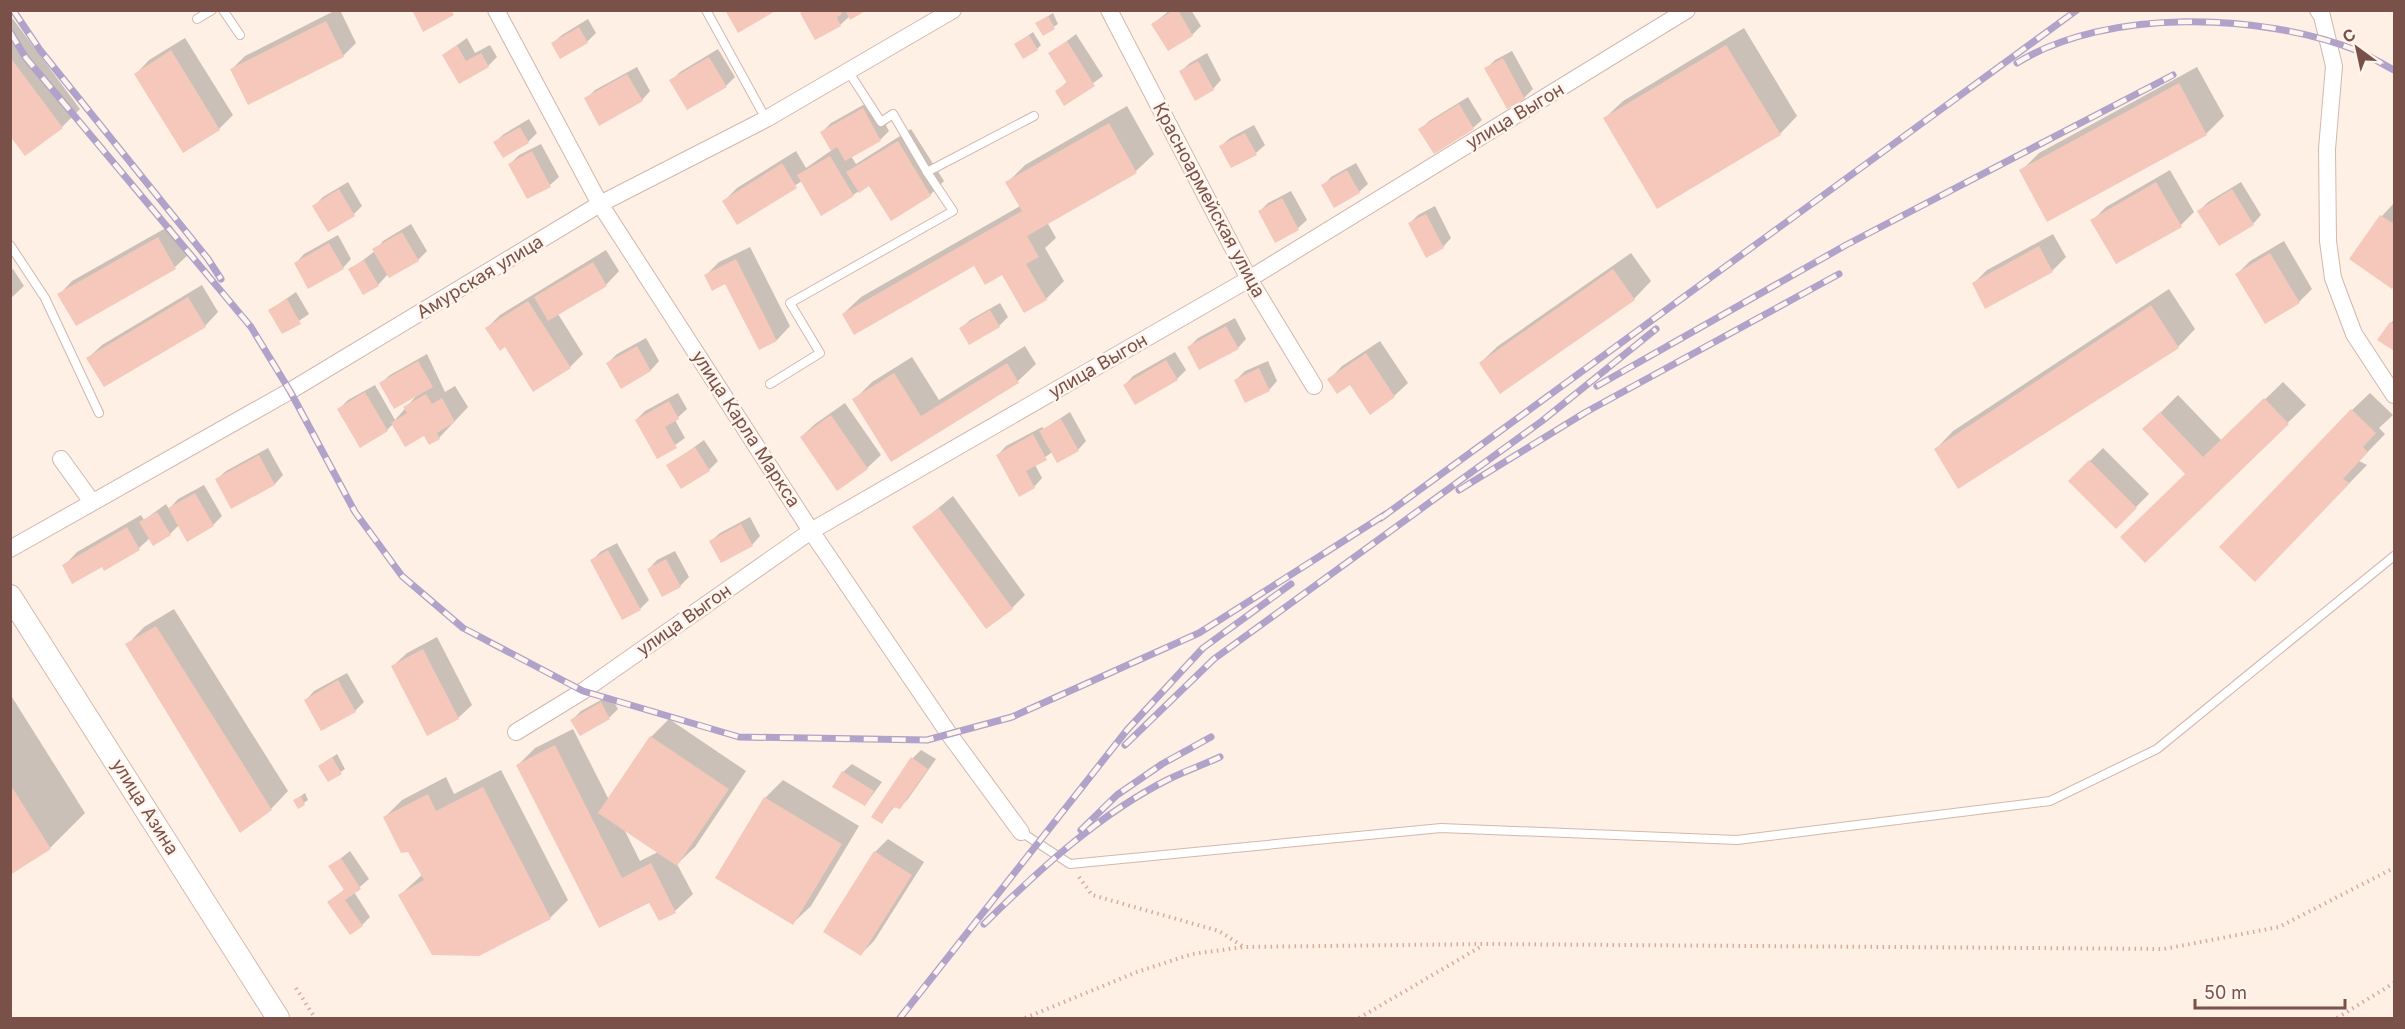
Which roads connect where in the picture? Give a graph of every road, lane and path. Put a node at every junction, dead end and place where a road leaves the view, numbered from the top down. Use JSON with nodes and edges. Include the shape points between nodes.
{"nodes":[{"id":1,"x":212,"y":10,"type":"edge"},
{"id":2,"x":224,"y":10,"type":"edge"},
{"id":3,"x":496,"y":10,"type":"edge"},
{"id":4,"x":706,"y":10,"type":"edge"},
{"id":5,"x":953,"y":10,"type":"edge"},
{"id":6,"x":1109,"y":10,"type":"edge"},
{"id":7,"x":1687,"y":10,"type":"edge"},
{"id":8,"x":2318,"y":10,"type":"edge"},
{"id":9,"x":197,"y":19,"type":"dead end"},
{"id":10,"x":240,"y":35,"type":"dead end"},
{"id":11,"x":848,"y":71,"type":"junction"},
{"id":12,"x":1034,"y":116,"type":"dead end"},
{"id":13,"x":765,"y":119,"type":"junction"},
{"id":14,"x":927,"y":172,"type":"junction"},
{"id":15,"x":600,"y":204,"type":"junction"},
{"id":16,"x":10,"y":245,"type":"edge"},
{"id":17,"x":1249,"y":279,"type":"junction"},
{"id":18,"x":770,"y":384,"type":"dead end"},
{"id":19,"x":1314,"y":386,"type":"dead end"},
{"id":20,"x":2394,"y":395,"type":"edge"},
{"id":21,"x":99,"y":413,"type":"dead end"},
{"id":22,"x":61,"y":459,"type":"dead end"},
{"id":23,"x":92,"y":502,"type":"junction"},
{"id":24,"x":811,"y":531,"type":"junction"},
{"id":25,"x":10,"y":549,"type":"edge"},
{"id":26,"x":2394,"y":556,"type":"edge"},
{"id":27,"x":10,"y":596,"type":"edge"},
{"id":28,"x":516,"y":732,"type":"dead end"},
{"id":29,"x":1021,"y":832,"type":"joint"},
{"id":30,"x":1070,"y":864,"type":"junction"},
{"id":31,"x":2394,"y":868,"type":"edge"},
{"id":32,"x":1484,"y":944,"type":"junction"},
{"id":33,"x":1244,"y":947,"type":"junction"},
{"id":34,"x":2394,"y":983,"type":"edge"},
{"id":35,"x":296,"y":988,"type":"dead end"},
{"id":36,"x":273,"y":1011,"type":"edge"},
{"id":37,"x":315,"y":1018,"type":"edge"},
{"id":38,"x":1025,"y":1018,"type":"edge"},
{"id":39,"x":1359,"y":1018,"type":"edge"},
{"id":40,"x":2337,"y":1018,"type":"edge"}],
"edges":[{"from":1,"to":9,"type":"lane"},
{"from":2,"to":10,"type":"lane"},
{"from":3,"to":15,"type":"street","name":"улица Карла Маркса"},
{"from":4,"to":13,"type":"lane"},
{"from":5,"to":11,"type":"street","name":"Амурская улица"},
{"from":6,"to":17,"type":"street","name":"Красноармейская улица"},
{"from":7,"to":17,"type":"street","name":"улица Выгон"},
{"from":8,"to":20,"type":"street","via":[[2334,66],[2327,148],[2328,241],[2333,278],[2354,334]]},
{"from":11,"to":13,"type":"street","name":"Амурская улица"},
{"from":11,"to":14,"type":"lane","via":[[881,122],[893,114]]},
{"from":12,"to":14,"type":"lane"},
{"from":13,"to":15,"type":"street","name":"Амурская улица"},
{"from":14,"to":18,"type":"lane","via":[[952,211],[790,303],[820,353]]},
{"from":15,"to":23,"type":"street","name":"Амурская улица","via":[[290,391]]},
{"from":15,"to":24,"type":"street","name":"улица Карла Маркса"},
{"from":16,"to":21,"type":"lane","via":[[45,297]]},
{"from":17,"to":19,"type":"street","name":"Красноармейская улица"},
{"from":17,"to":24,"type":"street","name":"улица Выгон"},
{"from":22,"to":23,"type":"street"},
{"from":23,"to":25,"type":"street","name":"Амурская улица"},
{"from":24,"to":28,"type":"street","name":"улица Выгон","via":[[583,690]]},
{"from":24,"to":29,"type":"street","name":"улица Карла Маркса"},
{"from":26,"to":30,"type":"lane","via":[[2157,749],[2050,801],[1737,840],[1441,828]]},
{"from":27,"to":36,"type":"main road","name":"улица Азина"},
{"from":29,"to":30,"type":"lane"},
{"from":30,"to":33,"type":"path","via":[[1092,895],[1219,931]]},
{"from":31,"to":32,"type":"path","via":[[2279,927],[2164,949]]},
{"from":32,"to":33,"type":"path"},
{"from":32,"to":39,"type":"path"},
{"from":33,"to":38,"type":"path","via":[[1192,954],[1148,968]]},
{"from":34,"to":40,"type":"path"},
{"from":35,"to":37,"type":"path"}]}
